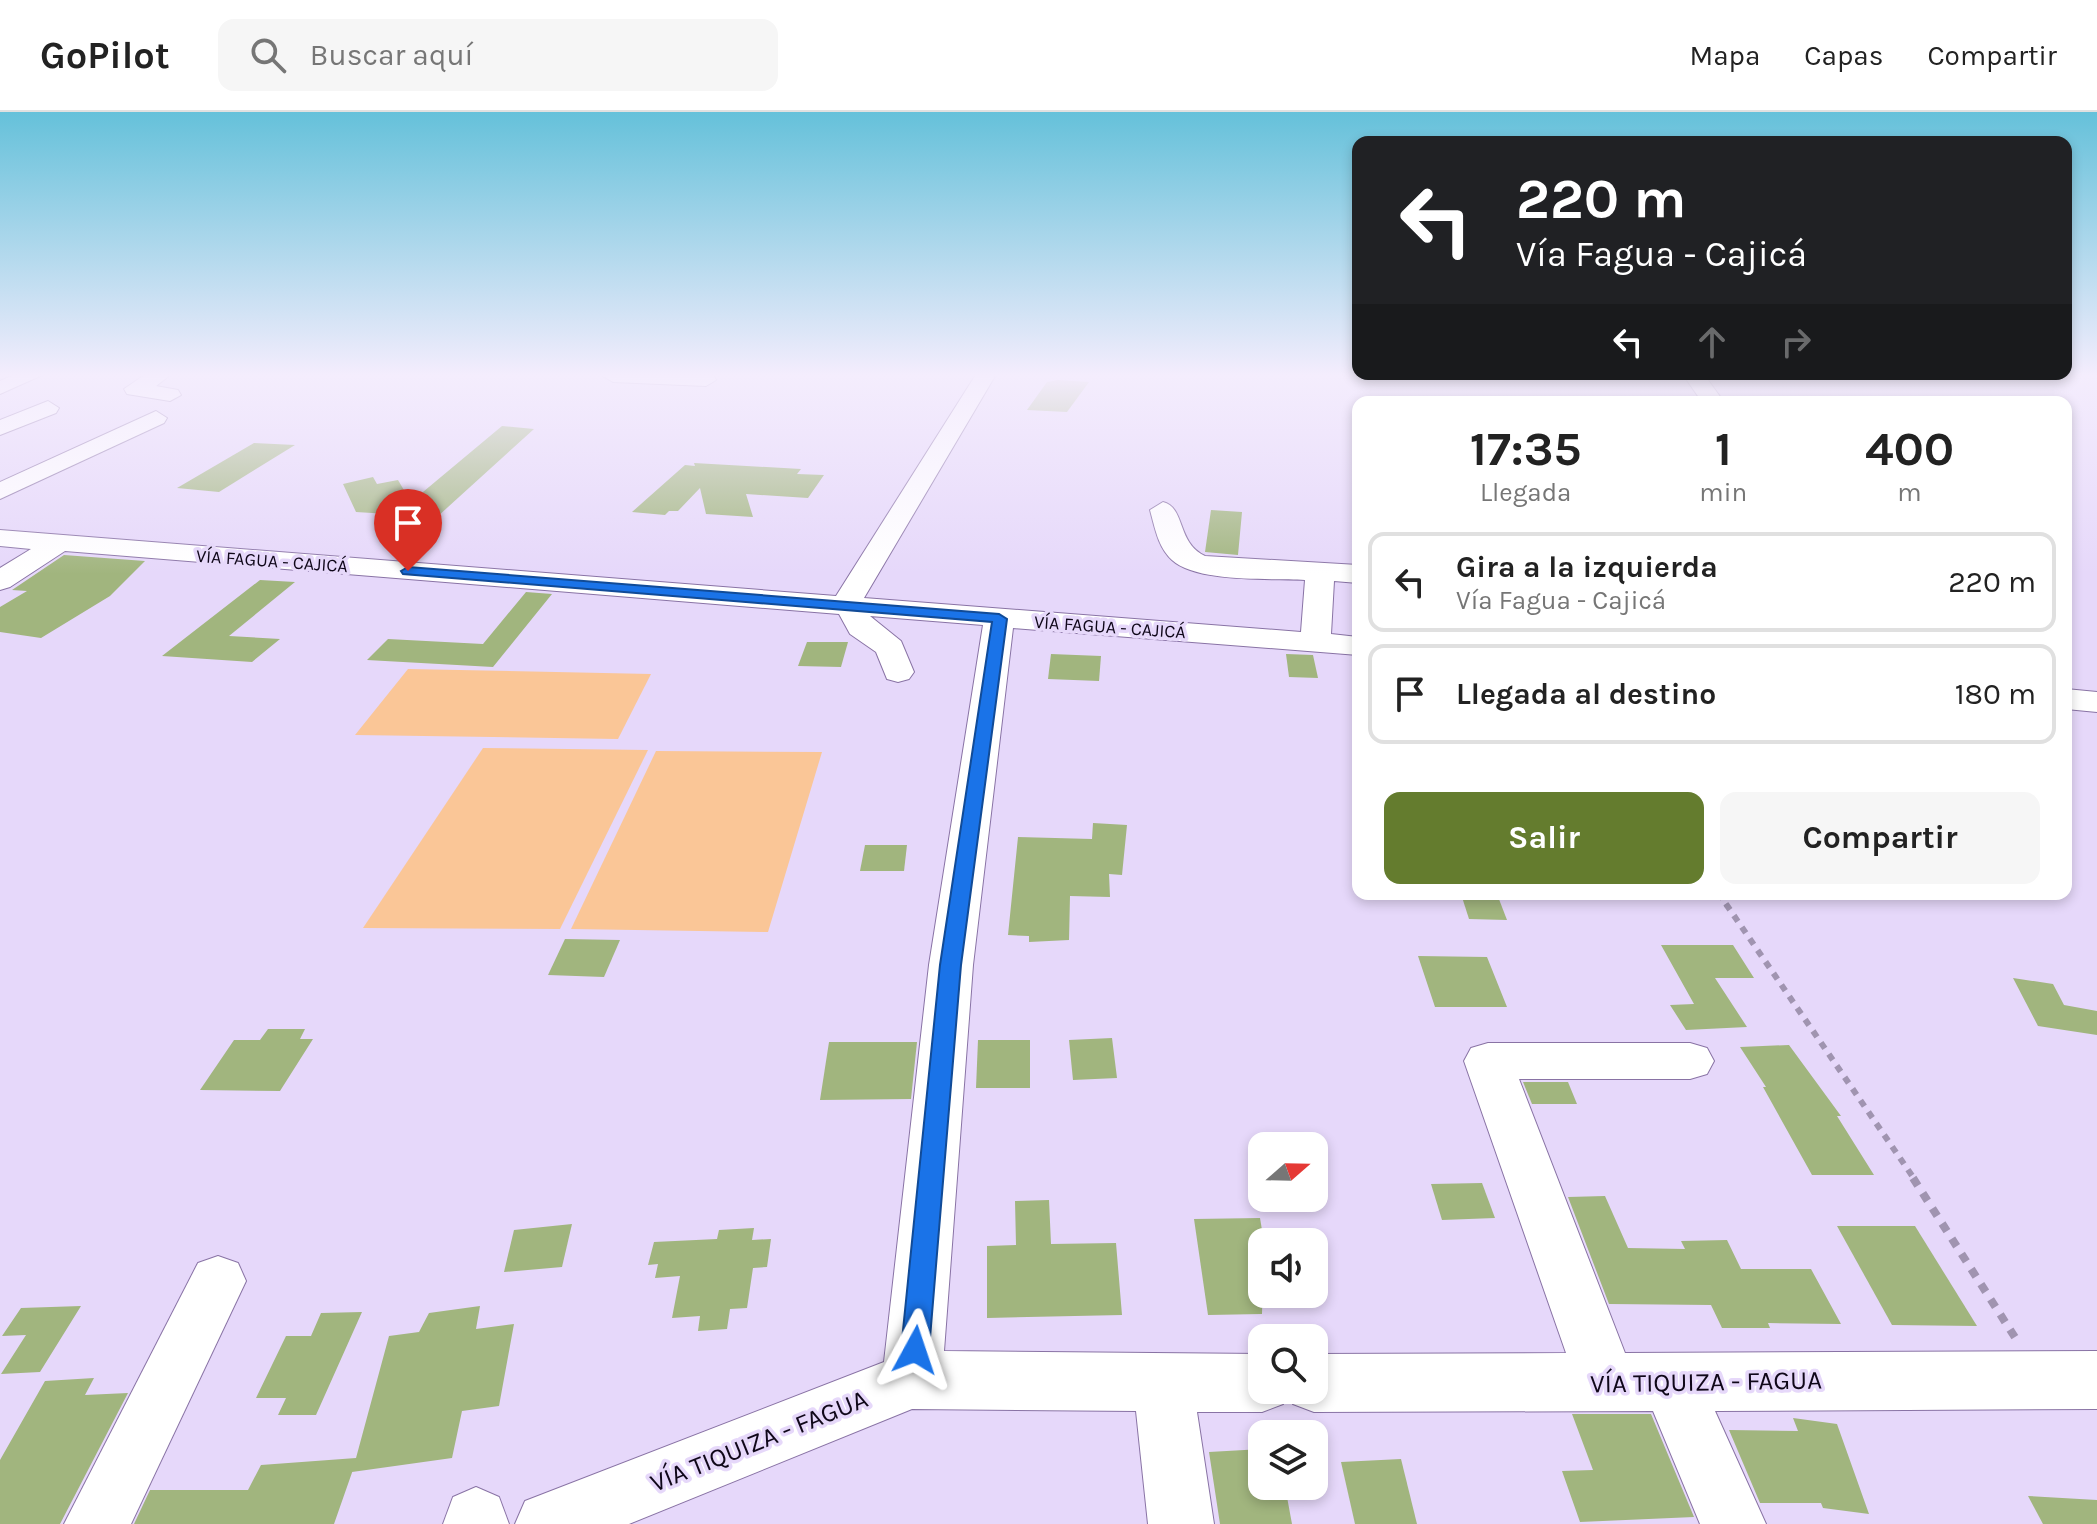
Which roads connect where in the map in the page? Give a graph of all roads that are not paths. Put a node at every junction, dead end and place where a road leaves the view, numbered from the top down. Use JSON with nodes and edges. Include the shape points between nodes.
{"nodes":[{"id":1,"x":105,"y":442,"type":"edge"},
{"id":2,"x":947,"y":442,"type":"edge"},
{"id":3,"x":0,"y":473,"type":"edge"},
{"id":4,"x":29,"y":477,"type":"junction"},
{"id":5,"x":0,"y":491,"type":"edge"},
{"id":6,"x":1163,"y":510,"type":"dead end"},
{"id":7,"x":0,"y":538,"type":"edge"},
{"id":8,"x":59,"y":543,"type":"junction"},
{"id":9,"x":1320,"y":571,"type":"junction"},
{"id":10,"x":1352,"y":574,"type":"edge"},
{"id":11,"x":0,"y":581,"type":"edge"},
{"id":12,"x":852,"y":606,"type":"junction"},
{"id":13,"x":999,"y":619,"type":"junction"},
{"id":14,"x":1312,"y":642,"type":"junction"},
{"id":15,"x":1352,"y":645,"type":"edge"},
{"id":16,"x":898,"y":672,"type":"dead end"},
{"id":17,"x":2072,"y":700,"type":"edge"},
{"id":18,"x":2097,"y":702,"type":"edge"},
{"id":19,"x":1690,"y":1061,"type":"dead end"},
{"id":20,"x":218,"y":1281,"type":"dead end"},
{"id":21,"x":912,"y":1380,"type":"junction"},
{"id":22,"x":1670,"y":1380,"type":"junction"},
{"id":23,"x":2070,"y":1380,"type":"edge"},
{"id":24,"x":1162,"y":1383,"type":"junction"},
{"id":25,"x":1248,"y":1383,"type":"edge"},
{"id":26,"x":1328,"y":1383,"type":"edge"},
{"id":27,"x":1607,"y":1383,"type":"junction"},
{"id":28,"x":97,"y":1524,"type":"edge"},
{"id":29,"x":548,"y":1524,"type":"edge"},
{"id":30,"x":1181,"y":1524,"type":"edge"},
{"id":31,"x":1733,"y":1524,"type":"edge"}],
"edges":[{"from":1,"to":4,"type":"street"},
{"from":2,"to":12,"type":"street"},
{"from":3,"to":4,"type":"street"},
{"from":4,"to":5,"type":"street"},
{"from":6,"to":9,"type":"street","via":[[1176,550],[1186,560],[1207,566]]},
{"from":7,"to":8,"type":"street","name":"VÍA FAGUA - CAJICÁ"},
{"from":8,"to":11,"type":"street"},
{"from":8,"to":12,"type":"street","name":"VÍA FAGUA - CAJICÁ"},
{"from":9,"to":10,"type":"street"},
{"from":9,"to":14,"type":"street"},
{"from":12,"to":13,"type":"street","name":"VÍA FAGUA - CAJICÁ"},
{"from":12,"to":16,"type":"street","via":[[861,628],[890,648]]},
{"from":13,"to":14,"type":"street","name":"VÍA FAGUA - CAJICÁ"},
{"from":13,"to":21,"type":"street","via":[[951,965]]},
{"from":14,"to":15,"type":"street","name":"VÍA FAGUA - CAJICÁ"},
{"from":17,"to":18,"type":"street"},
{"from":19,"to":27,"type":"street","via":[[1488,1061]]},
{"from":20,"to":28,"type":"street"},
{"from":21,"to":24,"type":"street","name":"VÍA TIQUIZA - FAGUA"},
{"from":21,"to":29,"type":"street","name":"VÍA TIQUIZA - FAGUA"},
{"from":22,"to":23,"type":"street","name":"VÍA TIQUIZA - FAGUA"},
{"from":22,"to":27,"type":"street","name":"VÍA TIQUIZA - FAGUA"},
{"from":22,"to":31,"type":"street"},
{"from":24,"to":25,"type":"street","name":"VÍA TIQUIZA - FAGUA"},
{"from":24,"to":30,"type":"street"},
{"from":26,"to":27,"type":"street","name":"VÍA TIQUIZA - FAGUA"}]}
